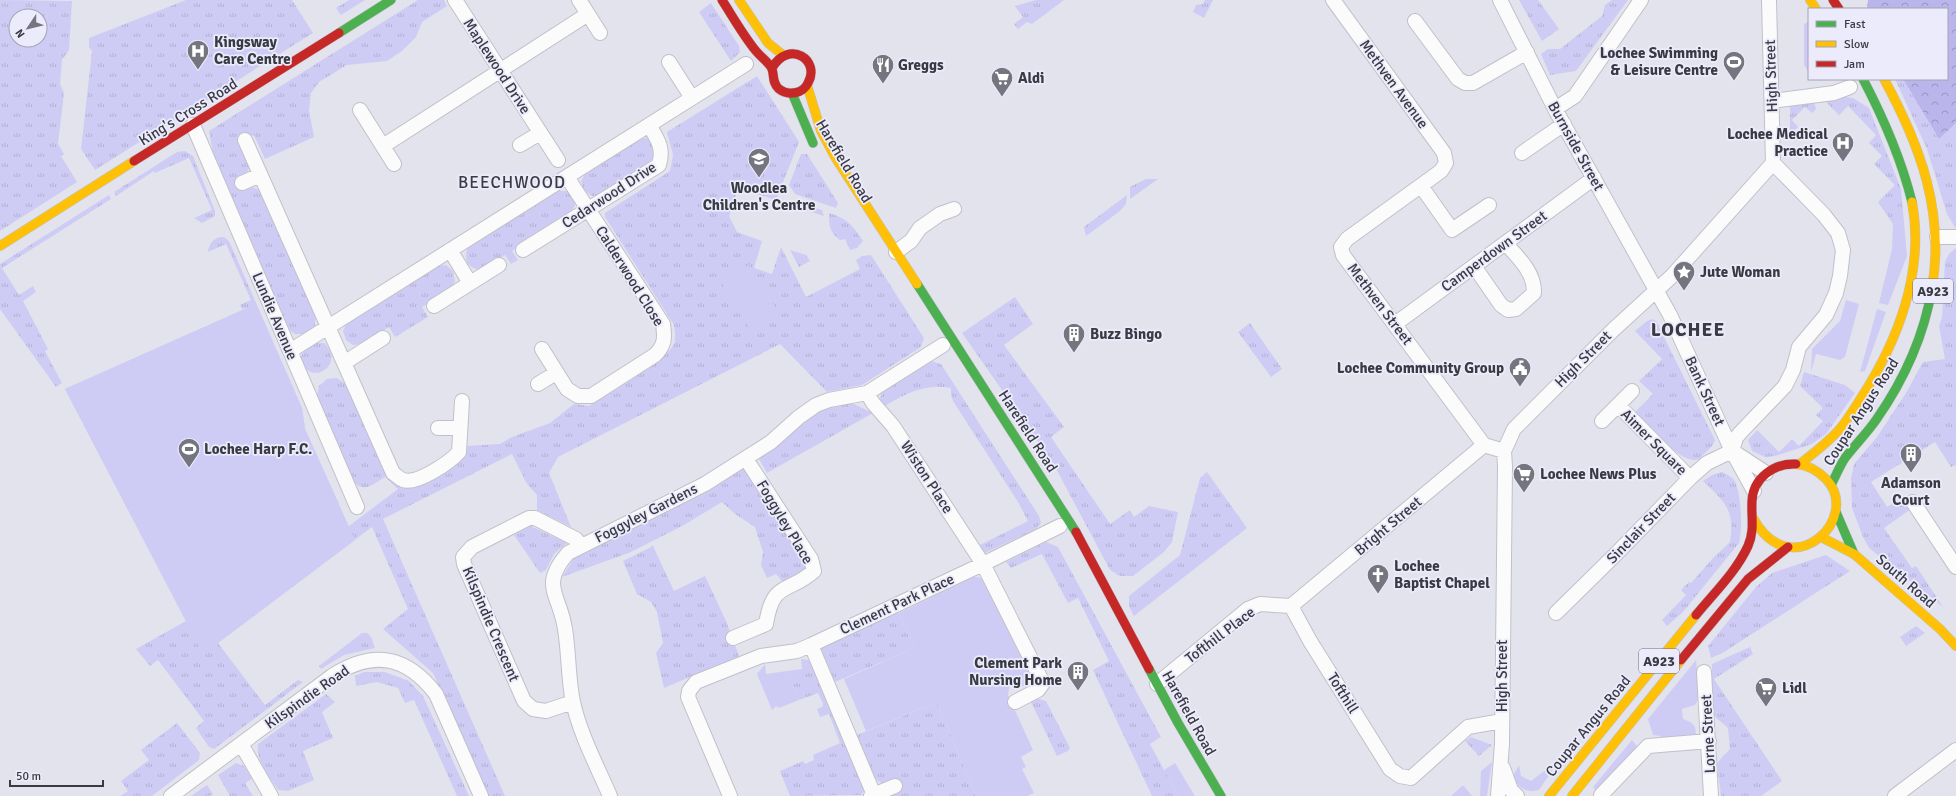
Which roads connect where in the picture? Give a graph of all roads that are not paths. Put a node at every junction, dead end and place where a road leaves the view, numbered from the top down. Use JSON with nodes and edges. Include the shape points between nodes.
{"nodes":[{"id":1,"x":391,"y":0,"type":"edge"},
{"id":2,"x":455,"y":0,"type":"edge"},
{"id":3,"x":579,"y":0,"type":"edge"},
{"id":4,"x":722,"y":0,"type":"edge"},
{"id":5,"x":739,"y":0,"type":"edge"},
{"id":6,"x":1333,"y":0,"type":"edge"},
{"id":7,"x":1500,"y":0,"type":"edge"},
{"id":8,"x":1641,"y":0,"type":"edge"},
{"id":9,"x":1769,"y":0,"type":"edge"},
{"id":10,"x":588,"y":14,"type":"junction"},
{"id":11,"x":1415,"y":21,"type":"dead end"},
{"id":12,"x":600,"y":33,"type":"dead end"},
{"id":13,"x":1527,"y":52,"type":"junction"},
{"id":14,"x":783,"y":54,"type":"junction"},
{"id":15,"x":669,"y":62,"type":"dead end"},
{"id":16,"x":746,"y":64,"type":"dead end"},
{"id":17,"x":772,"y":68,"type":"junction"},
{"id":18,"x":500,"y":70,"type":"junction"},
{"id":19,"x":1864,"y":80,"type":"edge"},
{"id":20,"x":1884,"y":80,"type":"edge"},
{"id":21,"x":807,"y":85,"type":"junction"},
{"id":22,"x":1850,"y":87,"type":"dead end"},
{"id":23,"x":792,"y":93,"type":"junction"},
{"id":24,"x":692,"y":98,"type":"junction"},
{"id":25,"x":1772,"y":101,"type":"junction"},
{"id":26,"x":1555,"y":109,"type":"junction"},
{"id":27,"x":360,"y":110,"type":"dead end"},
{"id":28,"x":1564,"y":124,"type":"junction"},
{"id":29,"x":193,"y":125,"type":"junction"},
{"id":30,"x":649,"y":125,"type":"junction"},
{"id":31,"x":540,"y":133,"type":"junction"},
{"id":32,"x":245,"y":140,"type":"dead end"},
{"id":33,"x":520,"y":145,"type":"dead end"},
{"id":34,"x":383,"y":146,"type":"junction"},
{"id":35,"x":819,"y":152,"type":"dead end"},
{"id":36,"x":1522,"y":153,"type":"dead end"},
{"id":37,"x":558,"y":160,"type":"dead end"},
{"id":38,"x":1773,"y":163,"type":"junction"},
{"id":39,"x":394,"y":164,"type":"dead end"},
{"id":40,"x":1441,"y":171,"type":"joint"},
{"id":41,"x":260,"y":175,"type":"junction"},
{"id":42,"x":567,"y":177,"type":"junction"},
{"id":43,"x":1594,"y":178,"type":"junction"},
{"id":44,"x":242,"y":183,"type":"dead end"},
{"id":45,"x":1421,"y":186,"type":"junction"},
{"id":46,"x":1489,"y":205,"type":"dead end"},
{"id":47,"x":588,"y":209,"type":"junction"},
{"id":48,"x":954,"y":210,"type":"dead end"},
{"id":49,"x":1937,"y":237,"type":"junction"},
{"id":50,"x":1956,"y":237,"type":"edge"},
{"id":51,"x":1505,"y":243,"type":"junction"},
{"id":52,"x":0,"y":246,"type":"edge"},
{"id":53,"x":450,"y":250,"type":"junction"},
{"id":54,"x":523,"y":250,"type":"dead end"},
{"id":55,"x":896,"y":252,"type":"junction"},
{"id":56,"x":499,"y":265,"type":"dead end"},
{"id":57,"x":1474,"y":266,"type":"junction"},
{"id":58,"x":470,"y":283,"type":"junction"},
{"id":59,"x":1656,"y":290,"type":"junction"},
{"id":60,"x":434,"y":306,"type":"dead end"},
{"id":61,"x":1395,"y":324,"type":"junction"},
{"id":62,"x":328,"y":327,"type":"junction"},
{"id":63,"x":383,"y":338,"type":"dead end"},
{"id":64,"x":943,"y":345,"type":"dead end"},
{"id":65,"x":542,"y":350,"type":"dead end"},
{"id":66,"x":290,"y":351,"type":"junction"},
{"id":67,"x":344,"y":363,"type":"junction"},
{"id":68,"x":556,"y":373,"type":"junction"},
{"id":69,"x":538,"y":384,"type":"dead end"},
{"id":70,"x":1632,"y":391,"type":"dead end"},
{"id":71,"x":867,"y":393,"type":"junction"},
{"id":72,"x":462,"y":401,"type":"dead end"},
{"id":73,"x":1618,"y":405,"type":"junction"},
{"id":74,"x":1602,"y":421,"type":"dead end"},
{"id":75,"x":438,"y":428,"type":"dead end"},
{"id":76,"x":460,"y":428,"type":"junction"},
{"id":77,"x":1484,"y":445,"type":"junction"},
{"id":78,"x":1504,"y":451,"type":"junction"},
{"id":79,"x":1732,"y":451,"type":"junction"},
{"id":80,"x":746,"y":459,"type":"junction"},
{"id":81,"x":1801,"y":463,"type":"junction"},
{"id":82,"x":1766,"y":473,"type":"junction"},
{"id":83,"x":1029,"y":476,"type":"dead end"},
{"id":84,"x":1690,"y":478,"type":"junction"},
{"id":85,"x":1831,"y":485,"type":"junction"},
{"id":86,"x":1754,"y":491,"type":"junction"},
{"id":87,"x":1045,"y":502,"type":"dead end"},
{"id":88,"x":1913,"y":502,"type":"dead end"},
{"id":89,"x":357,"y":507,"type":"dead end"},
{"id":90,"x":1836,"y":512,"type":"junction"},
{"id":91,"x":1753,"y":518,"type":"junction"},
{"id":92,"x":1060,"y":526,"type":"dead end"},
{"id":93,"x":1821,"y":537,"type":"junction"},
{"id":94,"x":580,"y":546,"type":"junction"},
{"id":95,"x":1788,"y":547,"type":"junction"},
{"id":96,"x":1854,"y":554,"type":"junction"},
{"id":97,"x":983,"y":564,"type":"junction"},
{"id":98,"x":1956,"y":567,"type":"edge"},
{"id":99,"x":1291,"y":606,"type":"junction"},
{"id":100,"x":1556,"y":613,"type":"dead end"},
{"id":101,"x":733,"y":638,"type":"dead end"},
{"id":102,"x":811,"y":644,"type":"junction"},
{"id":103,"x":1956,"y":646,"type":"edge"},
{"id":104,"x":1704,"y":672,"type":"dead end"},
{"id":105,"x":1157,"y":684,"type":"junction"},
{"id":106,"x":573,"y":702,"type":"junction"},
{"id":107,"x":1014,"y":702,"type":"dead end"},
{"id":108,"x":1502,"y":721,"type":"junction"},
{"id":109,"x":1709,"y":741,"type":"junction"},
{"id":110,"x":241,"y":744,"type":"junction"},
{"id":111,"x":1956,"y":750,"type":"edge"},
{"id":112,"x":1501,"y":764,"type":"junction"},
{"id":113,"x":895,"y":786,"type":"dead end"},
{"id":114,"x":873,"y":795,"type":"edge"},
{"id":115,"x":1548,"y":795,"type":"edge"},
{"id":116,"x":172,"y":796,"type":"edge"},
{"id":117,"x":271,"y":796,"type":"edge"},
{"id":118,"x":481,"y":796,"type":"edge"},
{"id":119,"x":610,"y":796,"type":"edge"},
{"id":120,"x":730,"y":796,"type":"edge"},
{"id":121,"x":1221,"y":796,"type":"edge"},
{"id":122,"x":1498,"y":796,"type":"edge"},
{"id":123,"x":1509,"y":796,"type":"edge"},
{"id":124,"x":1517,"y":796,"type":"edge"},
{"id":125,"x":1572,"y":796,"type":"edge"},
{"id":126,"x":1601,"y":796,"type":"edge"},
{"id":127,"x":1711,"y":796,"type":"edge"},
{"id":128,"x":1895,"y":796,"type":"edge"}],
"edges":[{"from":1,"to":29,"type":"street","name":"King's Cross Road"},
{"from":2,"to":18,"type":"street","name":"Maplewood Drive"},
{"from":3,"to":10,"type":"street"},
{"from":4,"to":17,"type":"street","via":[[756,51]]},
{"from":5,"to":14,"type":"street","name":"Harefield Road","via":[[768,43]]},
{"from":6,"to":40,"type":"street","name":"Methven Avenue","via":[[1444,153],[1446,163]]},
{"from":7,"to":13,"type":"street","name":"Burnside Street"},
{"from":8,"to":26,"type":"street","via":[[1575,96]]},
{"from":9,"to":25,"type":"street","name":"High Street"},
{"from":10,"to":12,"type":"street"},
{"from":10,"to":18,"type":"street"},
{"from":11,"to":13,"type":"street","via":[[1458,79],[1465,83],[1473,83]]},
{"from":13,"to":26,"type":"street","name":"Burnside Street"},
{"from":14,"to":17,"type":"street"},
{"from":14,"to":21,"type":"street","name":"Harefield Road","via":[[796,53],[806,60],[811,70]]},
{"from":15,"to":24,"type":"street"},
{"from":16,"to":24,"type":"street"},
{"from":17,"to":23,"type":"street","via":[[772,80],[775,85]]},
{"from":18,"to":31,"type":"street","name":"Maplewood Drive"},
{"from":18,"to":34,"type":"street"},
{"from":19,"to":81,"type":"street","name":"Coupar Angus Road","number":"A923","via":[[1888,126],[1906,174],[1915,232],[1913,272],[1900,324],[1888,353],[1866,391],[1837,432]]},
{"from":20,"to":49,"type":"street","name":"Coupar Angus Road","number":"A923","via":[[1922,155],[1934,202]]},
{"from":21,"to":23,"type":"street"},
{"from":21,"to":55,"type":"street","name":"Harefield Road","via":[[821,131]]},
{"from":22,"to":25,"type":"street","via":[[1834,93]]},
{"from":23,"to":35,"type":"street","name":"Harefield Road","via":[[811,140]]},
{"from":24,"to":30,"type":"street"},
{"from":25,"to":38,"type":"street","name":"High Street"},
{"from":26,"to":28,"type":"street","name":"Burnside Street"},
{"from":27,"to":34,"type":"street"},
{"from":28,"to":36,"type":"street"},
{"from":28,"to":43,"type":"street","name":"Burnside Street"},
{"from":29,"to":52,"type":"street","name":"King's Cross Road"},
{"from":29,"to":66,"type":"street","name":"Lundie Avenue"},
{"from":30,"to":42,"type":"street"},
{"from":30,"to":47,"type":"street","name":"Cedarwood Drive","via":[[662,154],[659,165]]},
{"from":31,"to":33,"type":"street"},
{"from":31,"to":37,"type":"street","name":"Maplewood Drive"},
{"from":32,"to":41,"type":"street"},
{"from":34,"to":39,"type":"street"},
{"from":38,"to":59,"type":"street","name":"High Street","via":[[1686,261]]},
{"from":38,"to":79,"type":"street","via":[[1824,215],[1838,233],[1843,250],[1836,293],[1826,315],[1799,347],[1793,370],[1785,386],[1740,433]]},
{"from":40,"to":45,"type":"street","name":"Methven Street"},
{"from":41,"to":44,"type":"street"},
{"from":41,"to":62,"type":"street"},
{"from":42,"to":47,"type":"street","name":"Calderwood Close"},
{"from":42,"to":53,"type":"street"},
{"from":43,"to":51,"type":"street","name":"Camperdown Street"},
{"from":43,"to":59,"type":"street","name":"Burnside Street"},
{"from":45,"to":46,"type":"street","via":[[1452,230]]},
{"from":45,"to":61,"type":"street","name":"Methven Street","via":[[1347,239],[1341,247],[1342,255]]},
{"from":47,"to":54,"type":"street","name":"Cedarwood Drive"},
{"from":47,"to":68,"type":"street","name":"Calderwood Close","via":[[663,324],[663,347],[655,355],[591,396],[578,396],[568,389]]},
{"from":48,"to":55,"type":"street","via":[[940,214],[920,228],[910,241]]},
{"from":49,"to":50,"type":"street"},
{"from":49,"to":85,"type":"street","name":"Coupar Angus Road","number":"A923","via":[[1934,286],[1927,322],[1915,355],[1874,423],[1841,464]]},
{"from":51,"to":57,"type":"street","name":"Camperdown Street"},
{"from":51,"to":57,"type":"street","via":[[1526,268],[1534,284],[1534,293],[1516,309],[1508,310],[1501,305]]},
{"from":53,"to":58,"type":"street"},
{"from":53,"to":62,"type":"street"},
{"from":55,"to":105,"type":"street","name":"Harefield Road","via":[[1069,520]]},
{"from":56,"to":58,"type":"street"},
{"from":57,"to":61,"type":"street","name":"Camperdown Street"},
{"from":58,"to":60,"type":"street"},
{"from":59,"to":78,"type":"street","name":"High Street","via":[[1514,429]]},
{"from":59,"to":79,"type":"street","name":"Bank Street"},
{"from":61,"to":77,"type":"street","name":"Methven Street"},
{"from":62,"to":66,"type":"street"},
{"from":62,"to":67,"type":"street"},
{"from":63,"to":67,"type":"street"},
{"from":64,"to":71,"type":"street","name":"Foggyley Gardens"},
{"from":65,"to":68,"type":"street","name":"Calderwood Close"},
{"from":66,"to":89,"type":"street","name":"Lundie Avenue"},
{"from":67,"to":76,"type":"street","via":[[393,473],[404,480],[416,480],[454,458],[459,452]]},
{"from":68,"to":69,"type":"street"},
{"from":70,"to":73,"type":"street","name":"Aimer Square"},
{"from":71,"to":80,"type":"street","name":"Foggyley Gardens","via":[[816,405],[772,442]]},
{"from":71,"to":97,"type":"street","name":"Wiston Place","via":[[893,426]]},
{"from":72,"to":76,"type":"street"},
{"from":73,"to":74,"type":"street","name":"Aimer Square"},
{"from":73,"to":84,"type":"street","name":"Aimer Square"},
{"from":75,"to":76,"type":"street"},
{"from":77,"to":78,"type":"street"},
{"from":77,"to":99,"type":"street","name":"Bright Street"},
{"from":78,"to":108,"type":"street","name":"High Street"},
{"from":79,"to":82,"type":"street"},
{"from":79,"to":84,"type":"street","name":"Sinclair Street","via":[[1707,463]]},
{"from":79,"to":86,"type":"street","name":"Bank Street"},
{"from":80,"to":94,"type":"street","name":"Foggyley Gardens","via":[[705,484]]},
{"from":80,"to":101,"type":"street","name":"Foggyley Place","via":[[811,559],[814,571],[779,590],[769,607],[766,624]]},
{"from":81,"to":82,"type":"street","name":"Coupar Angus Road","via":[[1777,466]]},
{"from":81,"to":85,"type":"street","name":"Coupar Angus Road","via":[[1813,467],[1824,475]]},
{"from":82,"to":86,"type":"street","name":"Coupar Angus Road","number":"A923"},
{"from":83,"to":87,"type":"street","name":"Harefield Road"},
{"from":84,"to":100,"type":"street","name":"Sinclair Street"},
{"from":85,"to":90,"type":"street","name":"Coupar Angus Road","via":[[1836,498]]},
{"from":86,"to":91,"type":"street","name":"Coupar Angus Road","number":"A923","via":[[1751,504]]},
{"from":88,"to":98,"type":"street"},
{"from":90,"to":93,"type":"street","name":"Coupar Angus Road","number":"A923","via":[[1831,526]]},
{"from":90,"to":96,"type":"street","name":"South Road"},
{"from":91,"to":95,"type":"street","name":"Coupar Angus Road","number":"A923","via":[[1766,538]]},
{"from":91,"to":115,"type":"street","name":"Coupar Angus Road","number":"A923","via":[[1752,534],[1746,551],[1732,570]]},
{"from":92,"to":97,"type":"street","name":"Clement Park Place"},
{"from":93,"to":95,"type":"street","name":"Coupar Angus Road","number":"A923","via":[[1811,544]]},
{"from":93,"to":96,"type":"street","name":"South Road"},
{"from":94,"to":106,"type":"street","name":"Foggyley Gardens","via":[[568,553],[558,564],[553,577],[553,591],[565,627]]},
{"from":94,"to":106,"type":"street","name":"Kilspindie Crescent","via":[[576,540],[535,518],[528,518],[472,547],[463,557],[524,701],[533,709],[546,711]]},
{"from":95,"to":125,"type":"street","name":"Coupar Angus Road","number":"A923","via":[[1748,579]]},
{"from":96,"to":103,"type":"street","name":"South Road"},
{"from":97,"to":102,"type":"street","name":"Clement Park Place"},
{"from":97,"to":107,"type":"street","via":[[1043,684],[1038,690]]},
{"from":99,"to":105,"type":"street","name":"Tofthill Place","via":[[1260,604],[1248,609]]},
{"from":99,"to":108,"type":"street","name":"Tofthill","via":[[1390,769],[1400,776],[1411,778],[1468,728]]},
{"from":102,"to":114,"type":"street"},
{"from":102,"to":120,"type":"street","name":"Clement Park Place","via":[[797,651],[761,656],[734,666],[696,682],[689,691],[688,697]]},
{"from":104,"to":109,"type":"street","name":"Lorne Street"},
{"from":105,"to":121,"type":"street","name":"Harefield Road"},
{"from":106,"to":119,"type":"street","name":"Foggyley Gardens"},
{"from":108,"to":112,"type":"street","name":"High Street"},
{"from":109,"to":126,"type":"street","via":[[1648,746]]},
{"from":109,"to":127,"type":"street","name":"Lorne Street"},
{"from":110,"to":116,"type":"street","name":"Kilspindie Road"},
{"from":110,"to":117,"type":"street"},
{"from":110,"to":118,"type":"street","name":"Kilspindie Road","via":[[349,665],[368,660],[389,661],[408,667],[425,680],[436,694]]},
{"from":111,"to":128,"type":"street"},
{"from":112,"to":122,"type":"street","name":"High Street"},
{"from":112,"to":123,"type":"street","name":"High Street"},
{"from":112,"to":124,"type":"street","name":"High Street","via":[[1511,790]]},
{"from":113,"to":114,"type":"street"}]}
